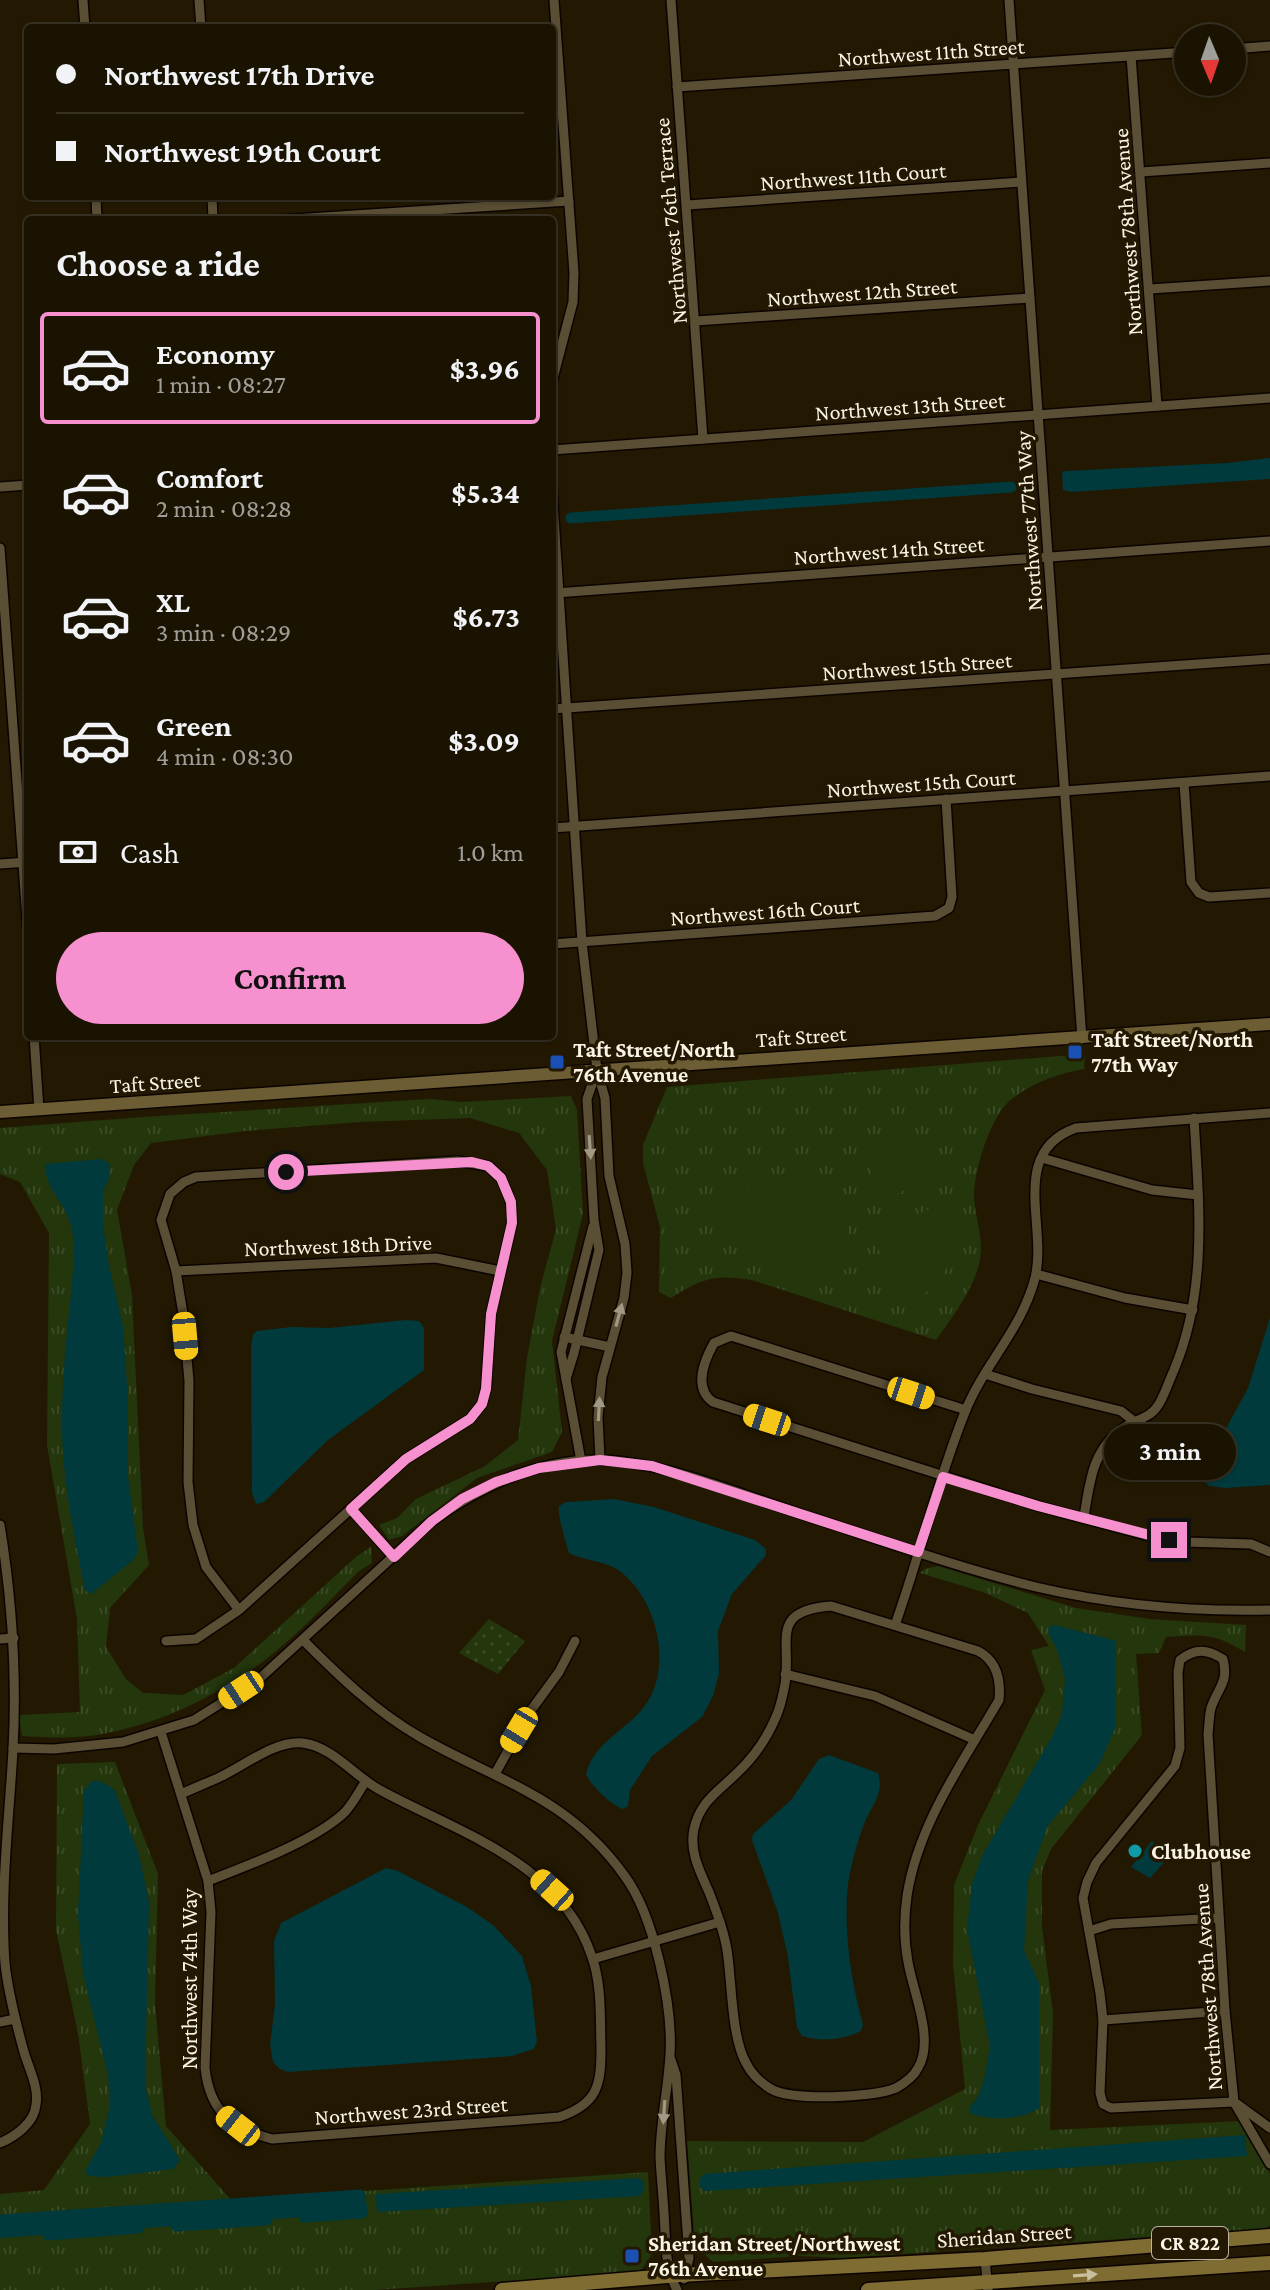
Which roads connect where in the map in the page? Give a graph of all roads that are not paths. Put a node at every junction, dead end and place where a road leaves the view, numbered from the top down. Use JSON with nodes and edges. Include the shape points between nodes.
{"nodes":[{"id":1,"x":83,"y":0,"type":"edge"},
{"id":2,"x":199,"y":0,"type":"edge"},
{"id":3,"x":554,"y":0,"type":"edge"},
{"id":4,"x":671,"y":0,"type":"edge"},
{"id":5,"x":1009,"y":0,"type":"edge"},
{"id":6,"x":85,"y":24,"type":"edge"},
{"id":7,"x":201,"y":24,"type":"edge"},
{"id":8,"x":555,"y":24,"type":"edge"},
{"id":9,"x":1270,"y":46,"type":"edge"},
{"id":10,"x":1246,"y":48,"type":"edge"},
{"id":11,"x":1174,"y":53,"type":"edge"},
{"id":12,"x":556,"y":56,"type":"edge"},
{"id":13,"x":1131,"y":56,"type":"junction"},
{"id":14,"x":1014,"y":65,"type":"junction"},
{"id":15,"x":557,"y":84,"type":"edge"},
{"id":16,"x":677,"y":87,"type":"junction"},
{"id":17,"x":1270,"y":163,"type":"edge"},
{"id":18,"x":1141,"y":172,"type":"junction"},
{"id":19,"x":1021,"y":182,"type":"junction"},
{"id":20,"x":569,"y":201,"type":"junction"},
{"id":21,"x":687,"y":205,"type":"junction"},
{"id":22,"x":340,"y":216,"type":"edge"},
{"id":23,"x":1270,"y":281,"type":"edge"},
{"id":24,"x":1150,"y":289,"type":"junction"},
{"id":25,"x":1030,"y":298,"type":"junction"},
{"id":26,"x":696,"y":321,"type":"junction"},
{"id":27,"x":556,"y":344,"type":"edge"},
{"id":28,"x":1270,"y":398,"type":"edge"},
{"id":29,"x":1157,"y":406,"type":"junction"},
{"id":30,"x":1039,"y":415,"type":"junction"},
{"id":31,"x":703,"y":439,"type":"junction"},
{"id":32,"x":556,"y":450,"type":"edge"},
{"id":33,"x":24,"y":485,"type":"edge"},
{"id":34,"x":0,"y":487,"type":"edge"},
{"id":35,"x":1270,"y":541,"type":"edge"},
{"id":36,"x":0,"y":548,"type":"edge"},
{"id":37,"x":1048,"y":556,"type":"junction"},
{"id":38,"x":556,"y":593,"type":"edge"},
{"id":39,"x":556,"y":603,"type":"edge"},
{"id":40,"x":1270,"y":659,"type":"edge"},
{"id":41,"x":1056,"y":675,"type":"junction"},
{"id":42,"x":566,"y":708,"type":"junction"},
{"id":43,"x":556,"y":709,"type":"edge"},
{"id":44,"x":1270,"y":776,"type":"edge"},
{"id":45,"x":1184,"y":783,"type":"junction"},
{"id":46,"x":1064,"y":790,"type":"junction"},
{"id":47,"x":946,"y":799,"type":"junction"},
{"id":48,"x":574,"y":826,"type":"junction"},
{"id":49,"x":556,"y":828,"type":"edge"},
{"id":50,"x":24,"y":838,"type":"edge"},
{"id":51,"x":24,"y":862,"type":"edge"},
{"id":52,"x":0,"y":864,"type":"edge"},
{"id":53,"x":1270,"y":893,"type":"edge"},
{"id":54,"x":582,"y":942,"type":"junction"},
{"id":55,"x":556,"y":944,"type":"edge"},
{"id":56,"x":1270,"y":1024,"type":"edge"},
{"id":57,"x":1082,"y":1039,"type":"junction"},
{"id":58,"x":34,"y":1040,"type":"edge"},
{"id":59,"x":597,"y":1070,"type":"junction"},
{"id":60,"x":39,"y":1110,"type":"junction"},
{"id":61,"x":0,"y":1112,"type":"edge"},
{"id":62,"x":1270,"y":1113,"type":"edge"},
{"id":63,"x":1194,"y":1118,"type":"junction"},
{"id":64,"x":1042,"y":1158,"type":"junction"},
{"id":65,"x":1198,"y":1195,"type":"junction"},
{"id":66,"x":594,"y":1220,"type":"junction"},
{"id":67,"x":176,"y":1271,"type":"junction"},
{"id":68,"x":500,"y":1271,"type":"junction"},
{"id":69,"x":1036,"y":1274,"type":"junction"},
{"id":70,"x":1193,"y":1310,"type":"junction"},
{"id":71,"x":564,"y":1337,"type":"junction"},
{"id":72,"x":577,"y":1340,"type":"junction"},
{"id":73,"x":610,"y":1347,"type":"junction"},
{"id":74,"x":985,"y":1374,"type":"junction"},
{"id":75,"x":566,"y":1379,"type":"junction"},
{"id":76,"x":966,"y":1410,"type":"junction"},
{"id":77,"x":1135,"y":1422,"type":"junction"},
{"id":78,"x":600,"y":1460,"type":"junction"},
{"id":79,"x":581,"y":1461,"type":"junction"},
{"id":80,"x":943,"y":1477,"type":"junction"},
{"id":81,"x":351,"y":1509,"type":"junction"},
{"id":82,"x":1084,"y":1517,"type":"junction"},
{"id":83,"x":0,"y":1525,"type":"edge"},
{"id":84,"x":918,"y":1552,"type":"junction"},
{"id":85,"x":1270,"y":1552,"type":"edge"},
{"id":86,"x":394,"y":1557,"type":"junction"},
{"id":87,"x":239,"y":1610,"type":"junction"},
{"id":88,"x":1270,"y":1610,"type":"edge"},
{"id":89,"x":895,"y":1625,"type":"junction"},
{"id":90,"x":14,"y":1638,"type":"junction"},
{"id":91,"x":0,"y":1639,"type":"edge"},
{"id":92,"x":303,"y":1640,"type":"junction"},
{"id":93,"x":166,"y":1641,"type":"dead end"},
{"id":94,"x":575,"y":1641,"type":"dead end"},
{"id":95,"x":785,"y":1674,"type":"junction"},
{"id":96,"x":161,"y":1732,"type":"junction"},
{"id":97,"x":975,"y":1740,"type":"junction"},
{"id":98,"x":13,"y":1748,"type":"junction"},
{"id":99,"x":495,"y":1774,"type":"junction"},
{"id":100,"x":366,"y":1781,"type":"junction"},
{"id":101,"x":181,"y":1794,"type":"junction"},
{"id":102,"x":4,"y":1835,"type":"edge"},
{"id":103,"x":208,"y":1881,"type":"junction"},
{"id":104,"x":1219,"y":1918,"type":"junction"},
{"id":105,"x":720,"y":1922,"type":"junction"},
{"id":106,"x":1089,"y":1931,"type":"junction"},
{"id":107,"x":654,"y":1942,"type":"junction"},
{"id":108,"x":593,"y":1959,"type":"junction"},
{"id":109,"x":1225,"y":2011,"type":"junction"},
{"id":110,"x":15,"y":2019,"type":"junction"},
{"id":111,"x":1103,"y":2020,"type":"junction"},
{"id":112,"x":0,"y":2022,"type":"edge"},
{"id":113,"x":670,"y":2056,"type":"junction"},
{"id":114,"x":1234,"y":2102,"type":"junction"},
{"id":115,"x":238,"y":2126,"type":"joint"},
{"id":116,"x":1270,"y":2128,"type":"edge"},
{"id":117,"x":0,"y":2143,"type":"edge"},
{"id":118,"x":1270,"y":2164,"type":"edge"},
{"id":119,"x":685,"y":2196,"type":"junction"},
{"id":120,"x":663,"y":2197,"type":"junction"},
{"id":121,"x":1270,"y":2236,"type":"edge"},
{"id":122,"x":985,"y":2259,"type":"junction"},
{"id":123,"x":1270,"y":2263,"type":"edge"},
{"id":124,"x":686,"y":2275,"type":"junction"},
{"id":125,"x":669,"y":2276,"type":"junction"},
{"id":126,"x":987,"y":2285,"type":"edge"},
{"id":127,"x":502,"y":2290,"type":"edge"},
{"id":128,"x":678,"y":2290,"type":"edge"},
{"id":129,"x":868,"y":2290,"type":"edge"}],
"edges":[{"from":1,"to":6,"type":"street"},
{"from":2,"to":7,"type":"street"},
{"from":3,"to":8,"type":"street"},
{"from":4,"to":16,"type":"street","name":"Northwest 76th Terrace"},
{"from":5,"to":14,"type":"street","name":"Northwest 77th Way"},
{"from":9,"to":10,"type":"street"},
{"from":11,"to":13,"type":"street","name":"Northwest 11th Street"},
{"from":12,"to":15,"type":"street"},
{"from":13,"to":14,"type":"street","name":"Northwest 11th Street"},
{"from":13,"to":18,"type":"street","name":"Northwest 78th Avenue"},
{"from":14,"to":16,"type":"street","name":"Northwest 11th Street"},
{"from":14,"to":19,"type":"street","name":"Northwest 77th Way"},
{"from":15,"to":20,"type":"street"},
{"from":16,"to":21,"type":"street","name":"Northwest 76th Terrace"},
{"from":17,"to":18,"type":"street"},
{"from":18,"to":24,"type":"street","name":"Northwest 78th Avenue"},
{"from":19,"to":21,"type":"street","name":"Northwest 11th Court"},
{"from":19,"to":25,"type":"street","name":"Northwest 77th Way"},
{"from":20,"to":22,"type":"street"},
{"from":20,"to":27,"type":"street","via":[[573,302]]},
{"from":21,"to":26,"type":"street","name":"Northwest 76th Terrace"},
{"from":23,"to":24,"type":"street"},
{"from":24,"to":29,"type":"street","name":"Northwest 78th Avenue"},
{"from":25,"to":26,"type":"street","name":"Northwest 12th Street"},
{"from":25,"to":30,"type":"street","name":"Northwest 77th Way"},
{"from":26,"to":31,"type":"street","name":"Northwest 76th Terrace"},
{"from":28,"to":29,"type":"street","name":"Northwest 13th Street"},
{"from":29,"to":30,"type":"street","name":"Northwest 13th Street"},
{"from":30,"to":31,"type":"street","name":"Northwest 13th Street"},
{"from":30,"to":37,"type":"street","name":"Northwest 77th Way"},
{"from":31,"to":32,"type":"street","name":"Northwest 13th Street"},
{"from":33,"to":34,"type":"street"},
{"from":35,"to":37,"type":"street","name":"Northwest 14th Street"},
{"from":36,"to":50,"type":"street"},
{"from":37,"to":38,"type":"street","name":"Northwest 14th Street"},
{"from":37,"to":41,"type":"street","name":"Northwest 77th Way"},
{"from":39,"to":42,"type":"street"},
{"from":40,"to":41,"type":"street","name":"Northwest 15th Street"},
{"from":41,"to":42,"type":"street","name":"Northwest 15th Street"},
{"from":41,"to":46,"type":"street","name":"Northwest 77th Way"},
{"from":42,"to":43,"type":"street","name":"Northwest 15th Street"},
{"from":42,"to":48,"type":"street"},
{"from":44,"to":45,"type":"street","name":"Northwest 15th Court"},
{"from":45,"to":46,"type":"street","name":"Northwest 15th Court"},
{"from":45,"to":53,"type":"street","via":[[1191,882],[1199,893]]},
{"from":46,"to":47,"type":"street","name":"Northwest 15th Court"},
{"from":46,"to":57,"type":"street","name":"Northwest 77th Way"},
{"from":47,"to":48,"type":"street","name":"Northwest 15th Court"},
{"from":47,"to":54,"type":"street","name":"Northwest 16th Court","via":[[952,897],[949,908],[935,916]]},
{"from":48,"to":49,"type":"street","name":"Northwest 15th Court"},
{"from":48,"to":54,"type":"street"},
{"from":51,"to":52,"type":"street"},
{"from":54,"to":55,"type":"street","name":"Northwest 16th Court"},
{"from":54,"to":59,"type":"street"},
{"from":56,"to":57,"type":"street","name":"Taft Street"},
{"from":57,"to":59,"type":"street","name":"Taft Street"},
{"from":58,"to":60,"type":"street"},
{"from":59,"to":60,"type":"street","name":"Taft Street"},
{"from":59,"to":66,"type":"street","one_way":true,"via":[[587,1099]]},
{"from":73,"to":59,"type":"street","one_way":true,"via":[[627,1273]]},
{"from":60,"to":61,"type":"street","name":"Taft Street"},
{"from":62,"to":63,"type":"street"},
{"from":63,"to":64,"type":"street","via":[[1076,1128],[1057,1138]]},
{"from":63,"to":65,"type":"street"},
{"from":64,"to":65,"type":"street","via":[[1152,1190]]},
{"from":64,"to":69,"type":"street","via":[[1033,1191],[1039,1243]]},
{"from":65,"to":70,"type":"street","via":[[1200,1247]]},
{"from":66,"to":71,"type":"street"},
{"from":66,"to":72,"type":"street","via":[[599,1250]]},
{"from":67,"to":68,"type":"street","name":"Northwest 18th Drive","via":[[436,1258]]},
{"from":67,"to":68,"type":"street","via":[[163,1229],[163,1208],[170,1194],[196,1177],[457,1161],[488,1166],[501,1178],[511,1202],[512,1223]]},
{"from":67,"to":87,"type":"street","via":[[189,1381],[193,1525],[206,1567]]},
{"from":68,"to":81,"type":"street","via":[[482,1404],[470,1419],[406,1459]]},
{"from":69,"to":70,"type":"street"},
{"from":69,"to":74,"type":"street","via":[[1015,1329]]},
{"from":70,"to":77,"type":"street","via":[[1160,1403],[1149,1417]]},
{"from":71,"to":72,"type":"street"},
{"from":71,"to":75,"type":"street"},
{"from":72,"to":73,"type":"street"},
{"from":72,"to":75,"type":"street"},
{"from":78,"to":73,"type":"street","one_way":true,"via":[[598,1417]]},
{"from":74,"to":76,"type":"street"},
{"from":74,"to":77,"type":"street","via":[[1121,1411]]},
{"from":75,"to":79,"type":"street"},
{"from":76,"to":80,"type":"street"},
{"from":76,"to":80,"type":"street","via":[[731,1336],[709,1350],[701,1385],[713,1402]]},
{"from":77,"to":82,"type":"street","via":[[1107,1441],[1096,1458]]},
{"from":78,"to":79,"type":"street"},
{"from":78,"to":84,"type":"street","via":[[652,1466]]},
{"from":79,"to":86,"type":"street","via":[[539,1468],[462,1499]]},
{"from":80,"to":82,"type":"street"},
{"from":80,"to":84,"type":"street"},
{"from":81,"to":86,"type":"street"},
{"from":81,"to":87,"type":"street"},
{"from":82,"to":85,"type":"street","via":[[1174,1541],[1251,1544]]},
{"from":83,"to":90,"type":"street"},
{"from":84,"to":88,"type":"street","via":[[1094,1598],[1209,1611]]},
{"from":84,"to":89,"type":"street"},
{"from":86,"to":92,"type":"street"},
{"from":87,"to":93,"type":"street","via":[[196,1639]]},
{"from":89,"to":95,"type":"street","via":[[831,1606],[811,1607],[795,1616],[787,1630]]},
{"from":89,"to":97,"type":"street","via":[[988,1656],[1000,1682],[999,1700]]},
{"from":90,"to":91,"type":"street"},
{"from":90,"to":98,"type":"street"},
{"from":92,"to":96,"type":"street","via":[[258,1680],[194,1720]]},
{"from":92,"to":99,"type":"street","via":[[382,1713]]},
{"from":94,"to":99,"type":"street"},
{"from":95,"to":97,"type":"street","via":[[875,1696]]},
{"from":95,"to":105,"type":"street","via":[[777,1716],[761,1747],[712,1794],[694,1829],[697,1865]]},
{"from":96,"to":98,"type":"street","via":[[94,1746]]},
{"from":96,"to":101,"type":"street","name":"Northwest 74th Way"},
{"from":97,"to":105,"type":"street","via":[[927,1824],[916,1855],[905,1935],[924,2051],[918,2069],[896,2088],[791,2095],[772,2090],[755,2076],[739,2043]]},
{"from":98,"to":102,"type":"street"},
{"from":99,"to":107,"type":"street","via":[[553,1806],[607,1853],[642,1908]]},
{"from":100,"to":101,"type":"street","via":[[327,1751],[301,1743],[287,1744]]},
{"from":100,"to":103,"type":"street","via":[[345,1812],[327,1825],[275,1854]]},
{"from":100,"to":108,"type":"street","via":[[528,1869],[567,1909]]},
{"from":101,"to":103,"type":"street","name":"Northwest 74th Way"},
{"from":102,"to":110,"type":"street","via":[[5,1963]]},
{"from":103,"to":115,"type":"street","name":"Northwest 74th Way","via":[[206,2078],[214,2104]]},
{"from":104,"to":106,"type":"street","via":[[1111,1924]]},
{"from":104,"to":106,"type":"street","name":"Northwest 78th Avenue","via":[[1208,1734],[1211,1707],[1226,1672],[1223,1659],[1198,1651],[1180,1660],[1180,1748],[1175,1766],[1096,1863],[1083,1898]]},
{"from":104,"to":109,"type":"street","name":"Northwest 78th Avenue"},
{"from":105,"to":107,"type":"street"},
{"from":106,"to":111,"type":"street"},
{"from":107,"to":108,"type":"street"},
{"from":107,"to":113,"type":"street"},
{"from":108,"to":115,"type":"street","name":"Northwest 23rd Street","via":[[601,2075],[596,2093],[585,2105],[559,2117],[272,2139]]},
{"from":109,"to":111,"type":"street"},
{"from":109,"to":114,"type":"street","name":"Northwest 78th Avenue"},
{"from":110,"to":112,"type":"street"},
{"from":110,"to":117,"type":"street","via":[[36,2088],[36,2107],[28,2124]]},
{"from":111,"to":114,"type":"street","via":[[1103,2104],[1111,2108]]},
{"from":113,"to":119,"type":"street"},
{"from":113,"to":120,"type":"street","one_way":true,"via":[[660,2158]]},
{"from":114,"to":116,"type":"street","name":"Northwest 78th Avenue"},
{"from":114,"to":118,"type":"street","name":"Northwest 78th Avenue"},
{"from":119,"to":120,"type":"street"},
{"from":119,"to":124,"type":"street"},
{"from":120,"to":125,"type":"street"},
{"from":121,"to":122,"type":"main road","name":"Sheridan Street","number":"CR 822"},
{"from":122,"to":124,"type":"main road","name":"Sheridan Street","number":"CR 822"},
{"from":122,"to":126,"type":"street"},
{"from":126,"to":123,"type":"main road","name":"Sheridan Street","number":"CR 822","one_way":true},
{"from":124,"to":125,"type":"main road","name":"Sheridan Street","number":"CR 822"},
{"from":124,"to":128,"type":"street"},
{"from":125,"to":127,"type":"main road","name":"Sheridan Street","number":"CR 822"},
{"from":125,"to":128,"type":"street"},
{"from":126,"to":129,"type":"main road","name":"Sheridan Street","number":"CR 822"}]}
